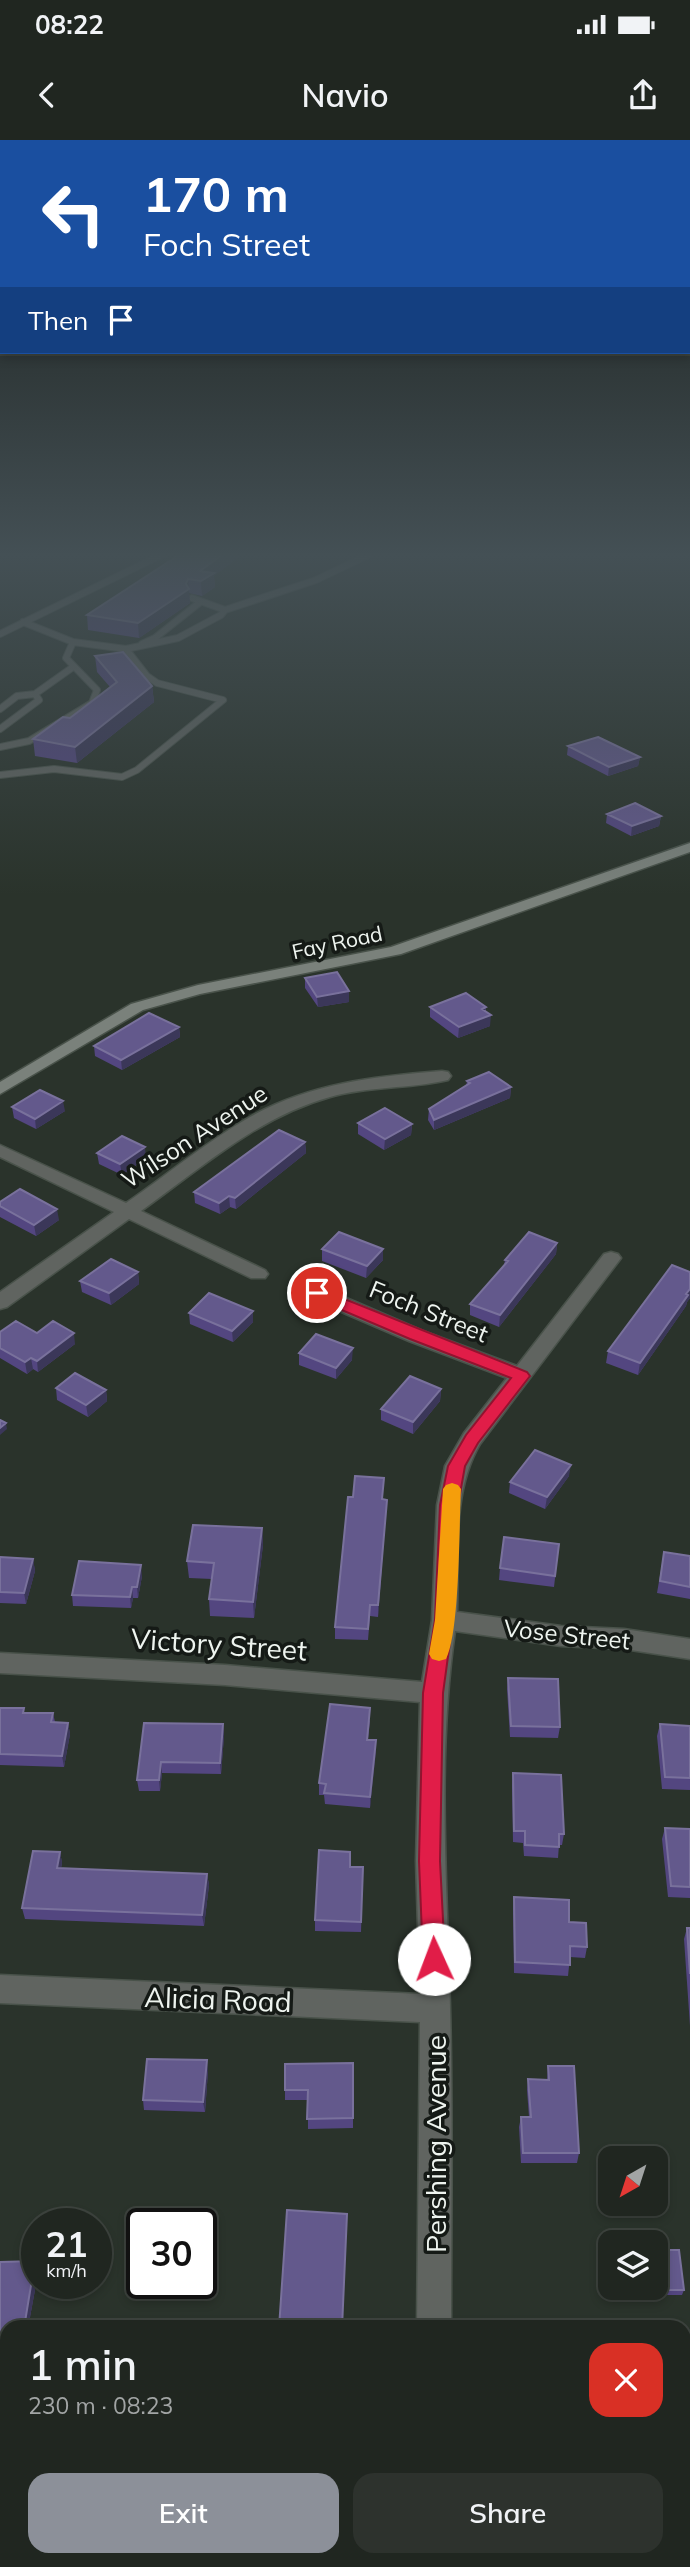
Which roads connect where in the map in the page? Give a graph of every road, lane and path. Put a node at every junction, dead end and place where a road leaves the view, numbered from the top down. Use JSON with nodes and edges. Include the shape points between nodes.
{"nodes":[{"id":1,"x":72,"y":668,"type":"edge"},
{"id":2,"x":75,"y":668,"type":"edge"},
{"id":3,"x":141,"y":668,"type":"edge"},
{"id":4,"x":35,"y":694,"type":"junction"},
{"id":5,"x":0,"y":709,"type":"edge"},
{"id":6,"x":0,"y":729,"type":"edge"},
{"id":7,"x":0,"y":747,"type":"edge"},
{"id":8,"x":0,"y":775,"type":"edge"},
{"id":9,"x":690,"y":847,"type":"edge"},
{"id":10,"x":442,"y":1076,"type":"dead end"},
{"id":11,"x":0,"y":1088,"type":"edge"},
{"id":12,"x":0,"y":1150,"type":"edge"},
{"id":13,"x":124,"y":1212,"type":"junction"},
{"id":14,"x":611,"y":1258,"type":"dead end"},
{"id":15,"x":258,"y":1274,"type":"dead end"},
{"id":16,"x":317,"y":1293,"type":"dead end"},
{"id":17,"x":0,"y":1302,"type":"edge"},
{"id":18,"x":522,"y":1376,"type":"junction"},
{"id":19,"x":444,"y":1620,"type":"junction"},
{"id":20,"x":690,"y":1649,"type":"edge"},
{"id":21,"x":0,"y":1663,"type":"edge"},
{"id":22,"x":433,"y":1693,"type":"junction"},
{"id":23,"x":0,"y":1989,"type":"edge"},
{"id":24,"x":435,"y":2009,"type":"junction"},
{"id":25,"x":433,"y":2320,"type":"edge"}],
"edges":[{"from":1,"to":4,"type":"lane"},
{"from":2,"to":7,"type":"lane","via":[[97,690],[92,703],[29,741]]},
{"from":3,"to":8,"type":"lane","via":[[157,683],[223,700],[137,770],[122,777],[54,769]]},
{"from":4,"to":5,"type":"lane","via":[[18,696]]},
{"from":4,"to":6,"type":"lane","via":[[40,700]]},
{"from":9,"to":11,"type":"street","name":"Fay Road","via":[[396,951],[198,990],[137,1007]]},
{"from":10,"to":13,"type":"street","name":"Wilson Avenue","via":[[347,1087],[288,1104],[255,1121]]},
{"from":12,"to":13,"type":"street"},
{"from":13,"to":15,"type":"street"},
{"from":13,"to":17,"type":"street","name":"Wilson Avenue"},
{"from":14,"to":18,"type":"street","name":"Pershing Avenue"},
{"from":16,"to":18,"type":"street","name":"Foch Street"},
{"from":18,"to":19,"type":"street","name":"Pershing Avenue","via":[[471,1439],[456,1466],[449,1505]]},
{"from":19,"to":20,"type":"street","name":"Vose Street"},
{"from":19,"to":22,"type":"street","name":"Pershing Avenue"},
{"from":21,"to":22,"type":"street","name":"Victory Street","via":[[225,1675]]},
{"from":22,"to":24,"type":"street","name":"Pershing Avenue","via":[[430,1861]]},
{"from":23,"to":24,"type":"street","name":"Alicia Road"},
{"from":24,"to":25,"type":"street","name":"Pershing Avenue"}]}
